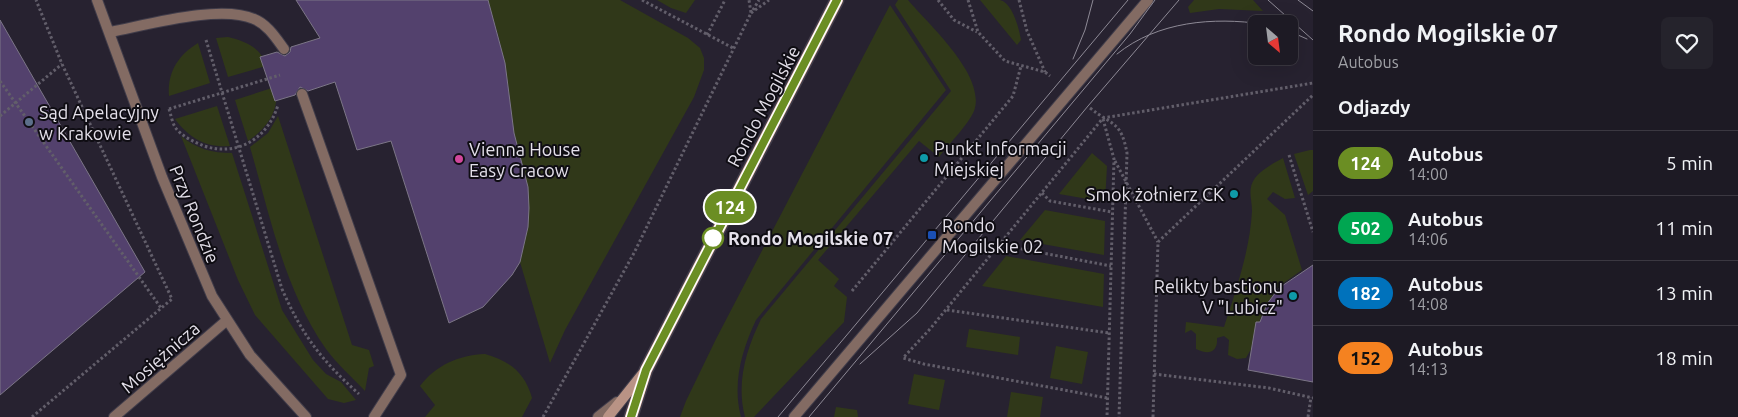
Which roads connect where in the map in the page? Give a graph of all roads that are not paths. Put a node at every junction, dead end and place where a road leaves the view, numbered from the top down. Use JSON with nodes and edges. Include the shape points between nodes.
{"nodes":[{"id":1,"x":97,"y":0,"type":"edge"},
{"id":2,"x":837,"y":0,"type":"edge"},
{"id":3,"x":1148,"y":0,"type":"edge"},
{"id":4,"x":110,"y":32,"type":"junction"},
{"id":5,"x":284,"y":48,"type":"dead end"},
{"id":6,"x":302,"y":94,"type":"dead end"},
{"id":7,"x":226,"y":322,"type":"junction"},
{"id":8,"x":646,"y":370,"type":"junction"},
{"id":9,"x":618,"y":401,"type":"junction"},
{"id":10,"x":376,"y":414,"type":"edge"},
{"id":11,"x":114,"y":417,"type":"edge"},
{"id":12,"x":306,"y":417,"type":"edge"},
{"id":13,"x":598,"y":417,"type":"edge"},
{"id":14,"x":608,"y":417,"type":"edge"},
{"id":15,"x":631,"y":417,"type":"edge"},
{"id":16,"x":794,"y":417,"type":"edge"}],
"edges":[{"from":1,"to":4,"type":"street","name":"Przy Rondzie"},
{"from":2,"to":8,"type":"main road","name":"Rondo Mogilskie"},
{"from":3,"to":16,"type":"street"},
{"from":4,"to":5,"type":"street","via":[[203,15],[240,15],[255,19],[266,27]]},
{"from":4,"to":7,"type":"street","name":"Przy Rondzie","via":[[192,254]]},
{"from":6,"to":10,"type":"street","via":[[401,374]]},
{"from":7,"to":11,"type":"street","name":"Mosiężnicza"},
{"from":7,"to":12,"type":"street","name":"Przy Rondzie","via":[[250,355]]},
{"from":8,"to":9,"type":"main road"},
{"from":8,"to":15,"type":"main road","name":"Rondo Mogilskie"},
{"from":9,"to":13,"type":"street"},
{"from":9,"to":14,"type":"main road"}]}
